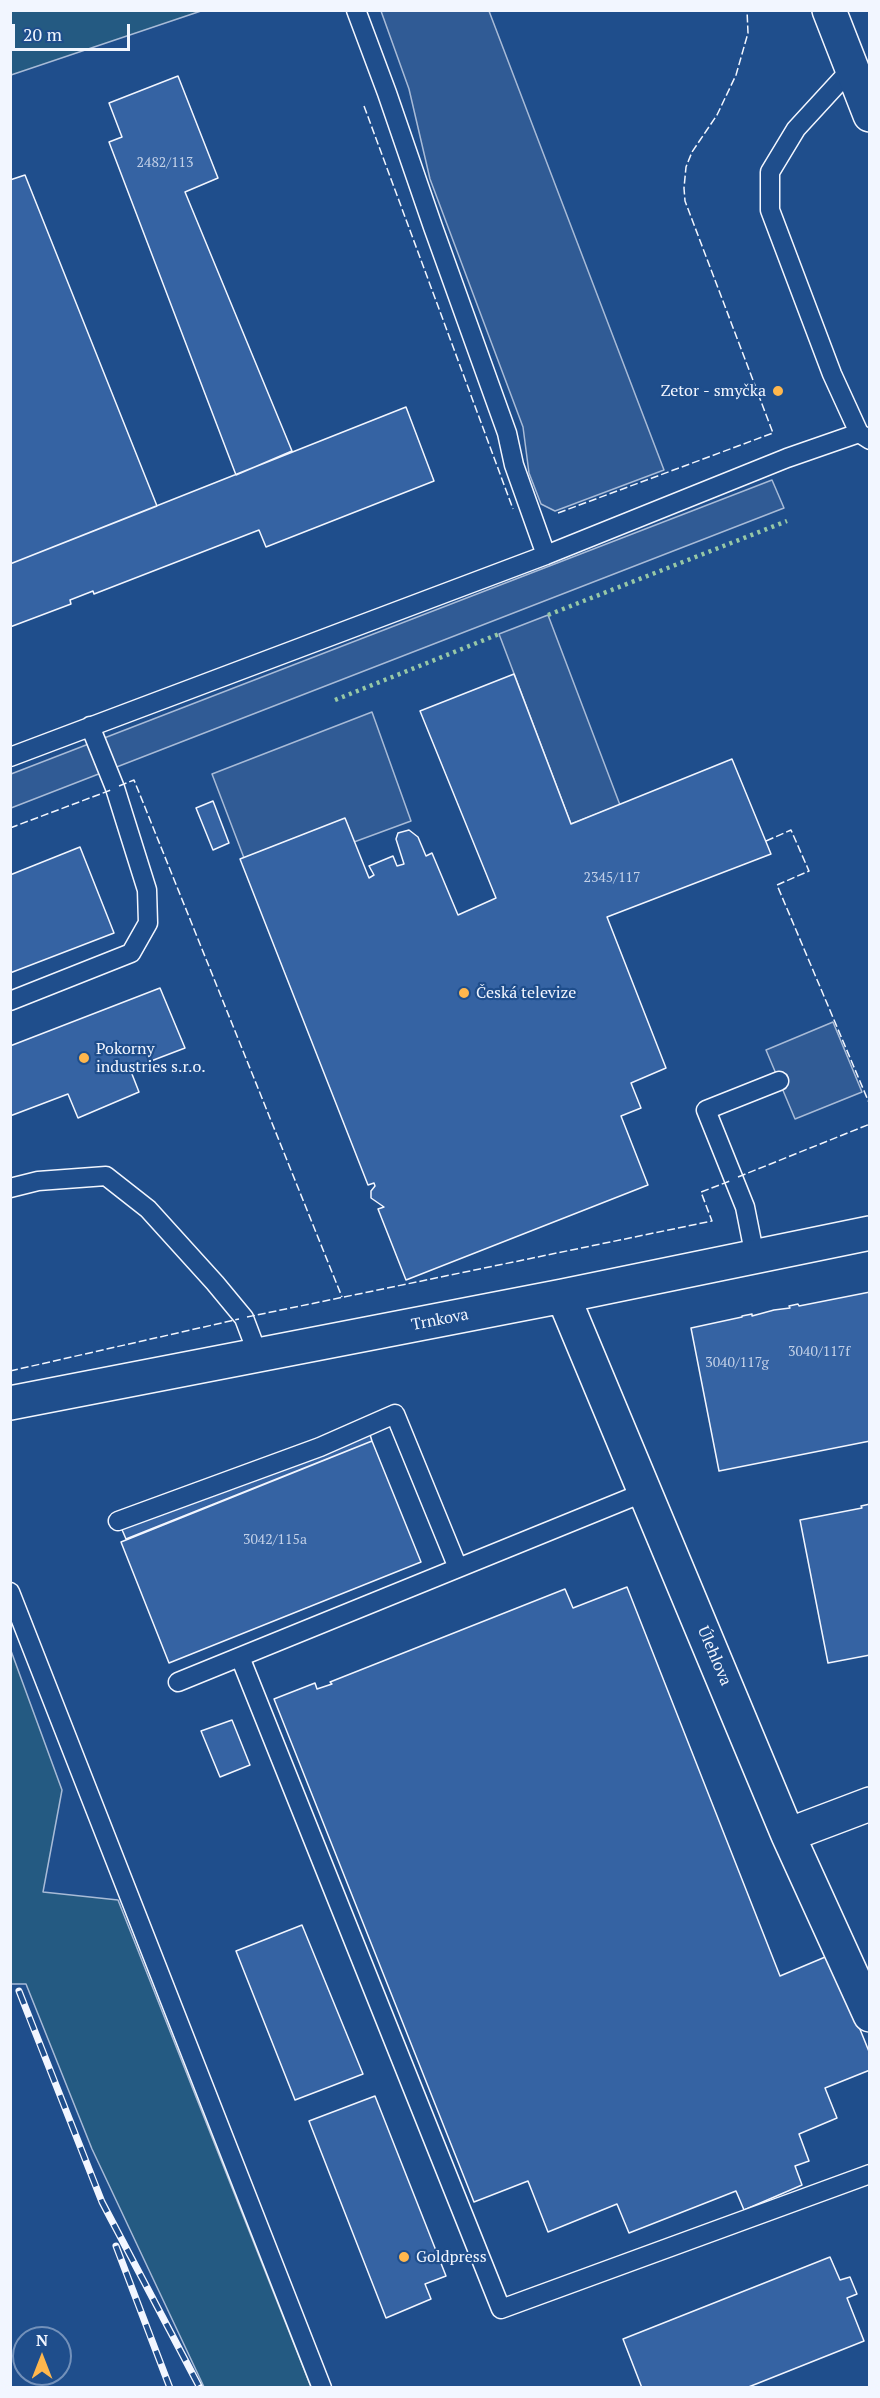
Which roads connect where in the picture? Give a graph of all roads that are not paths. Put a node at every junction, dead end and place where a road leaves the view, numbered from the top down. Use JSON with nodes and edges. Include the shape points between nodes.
{"nodes":[{"id":1,"x":356,"y":10,"type":"edge"},
{"id":2,"x":829,"y":10,"type":"edge"},
{"id":3,"x":852,"y":69,"type":"junction"},
{"id":4,"x":870,"y":115,"type":"edge"},
{"id":5,"x":864,"y":436,"type":"edge"},
{"id":6,"x":546,"y":555,"type":"junction"},
{"id":7,"x":90,"y":726,"type":"junction"},
{"id":8,"x":10,"y":757,"type":"edge"},
{"id":9,"x":10,"y":1001,"type":"edge"},
{"id":10,"x":779,"y":1081,"type":"dead end"},
{"id":11,"x":10,"y":1188,"type":"edge"},
{"id":12,"x":870,"y":1233,"type":"edge"},
{"id":13,"x":755,"y":1257,"type":"junction"},
{"id":14,"x":563,"y":1296,"type":"junction"},
{"id":15,"x":258,"y":1355,"type":"junction"},
{"id":16,"x":10,"y":1403,"type":"edge"},
{"id":17,"x":645,"y":1492,"type":"junction"},
{"id":18,"x":117,"y":1521,"type":"dead end"},
{"id":19,"x":458,"y":1568,"type":"junction"},
{"id":20,"x":10,"y":1593,"type":"edge"},
{"id":21,"x":240,"y":1657,"type":"junction"},
{"id":22,"x":178,"y":1682,"type":"dead end"},
{"id":23,"x":870,"y":1804,"type":"edge"},
{"id":24,"x":788,"y":1835,"type":"junction"},
{"id":25,"x":870,"y":2015,"type":"edge"},
{"id":26,"x":870,"y":2174,"type":"edge"},
{"id":27,"x":322,"y":2388,"type":"edge"}],
"edges":[{"from":1,"to":6,"type":"lane","via":[[504,423],[514,465]]},
{"from":2,"to":3,"type":"street"},
{"from":3,"to":4,"type":"street"},
{"from":3,"to":5,"type":"lane","via":[[796,129],[770,172],[770,210],[832,374]]},
{"from":5,"to":6,"type":"lane","via":[[787,458]]},
{"from":6,"to":7,"type":"lane"},
{"from":7,"to":8,"type":"lane"},
{"from":7,"to":9,"type":"lane","via":[[115,788],[147,890],[148,923],[131,953]]},
{"from":10,"to":13,"type":"lane","via":[[706,1110],[745,1207]]},
{"from":11,"to":15,"type":"lane","via":[[38,1181],[106,1176],[148,1209],[215,1283],[244,1318]]},
{"from":12,"to":13,"type":"street","name":"Trnkova"},
{"from":13,"to":14,"type":"street","name":"Trnkova"},
{"from":14,"to":15,"type":"street","name":"Trnkova"},
{"from":14,"to":17,"type":"street","name":"Úlehlova"},
{"from":15,"to":16,"type":"street","name":"Trnkova"},
{"from":17,"to":19,"type":"lane"},
{"from":17,"to":24,"type":"street","name":"Úlehlova"},
{"from":18,"to":19,"type":"lane","via":[[320,1447],[395,1414]]},
{"from":19,"to":21,"type":"lane"},
{"from":20,"to":27,"type":"lane"},
{"from":21,"to":22,"type":"lane"},
{"from":21,"to":26,"type":"lane","via":[[501,2309]]},
{"from":23,"to":24,"type":"street"},
{"from":24,"to":25,"type":"street","name":"Úlehlova"}]}
